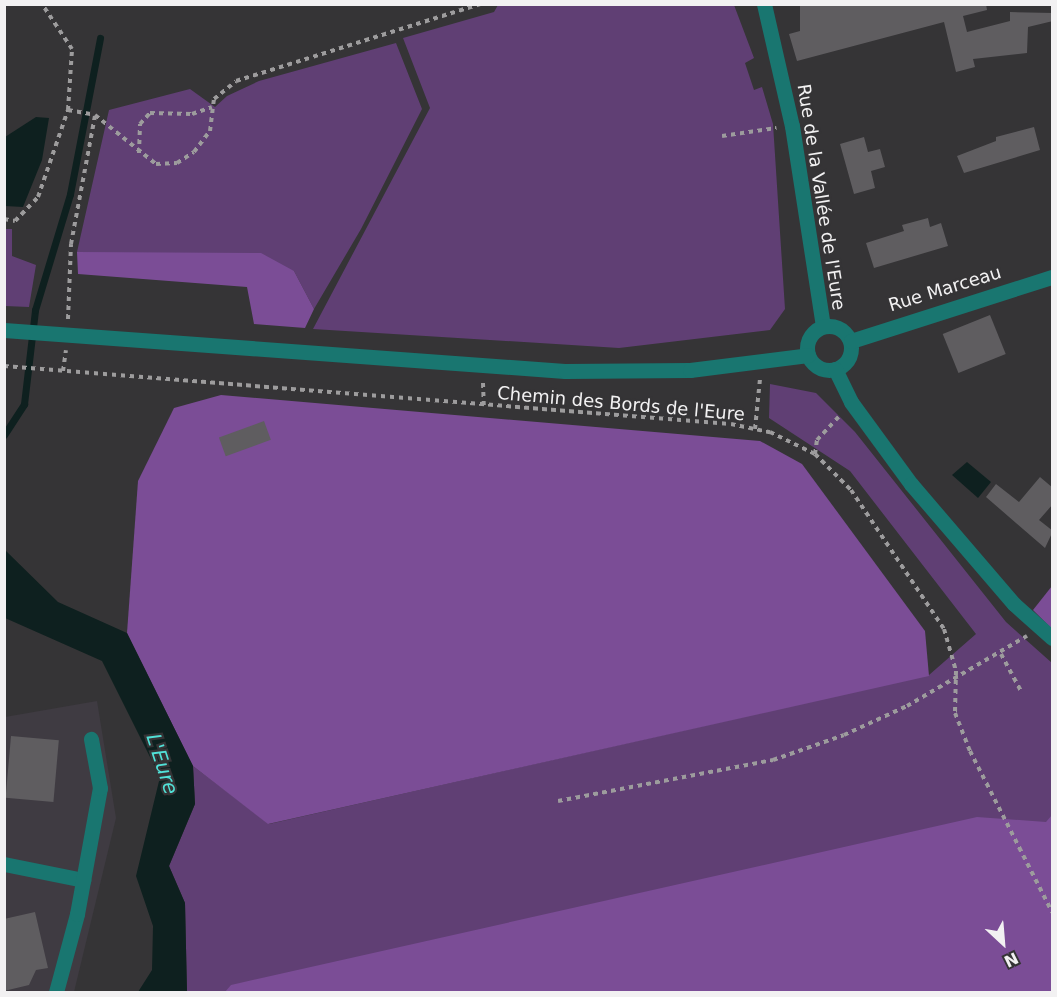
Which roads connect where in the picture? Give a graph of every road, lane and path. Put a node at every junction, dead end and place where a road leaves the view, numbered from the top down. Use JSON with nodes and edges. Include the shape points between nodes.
{"nodes":[{"id":1,"x":42,"y":4,"type":"edge"},
{"id":2,"x":480,"y":4,"type":"edge"},
{"id":3,"x":764,"y":4,"type":"edge"},
{"id":4,"x":212,"y":107,"type":"junction"},
{"id":5,"x":68,"y":110,"type":"junction"},
{"id":6,"x":95,"y":115,"type":"junction"},
{"id":7,"x":780,"y":128,"type":"dead end"},
{"id":8,"x":722,"y":136,"type":"dead end"},
{"id":9,"x":139,"y":154,"type":"junction"},
{"id":10,"x":4,"y":219,"type":"edge"},
{"id":11,"x":1053,"y":277,"type":"edge"},
{"id":12,"x":68,"y":324,"type":"dead end"},
{"id":13,"x":822,"y":326,"type":"junction"},
{"id":14,"x":9,"y":330,"type":"edge"},
{"id":15,"x":851,"y":341,"type":"junction"},
{"id":16,"x":808,"y":355,"type":"junction"},
{"id":17,"x":6,"y":366,"type":"edge"},
{"id":18,"x":835,"y":369,"type":"junction"},
{"id":19,"x":851,"y":402,"type":"junction"},
{"id":20,"x":815,"y":454,"type":"junction"},
{"id":21,"x":1037,"y":625,"type":"junction"},
{"id":22,"x":1053,"y":638,"type":"edge"},
{"id":23,"x":1000,"y":654,"type":"junction"},
{"id":24,"x":956,"y":680,"type":"junction"},
{"id":25,"x":1021,"y":691,"type":"dead end"},
{"id":26,"x":91,"y":739,"type":"dead end"},
{"id":27,"x":558,"y":801,"type":"dead end"},
{"id":28,"x":6,"y":866,"type":"edge"},
{"id":29,"x":83,"y":880,"type":"junction"},
{"id":30,"x":1053,"y":912,"type":"edge"},
{"id":31,"x":56,"y":993,"type":"edge"}],
"edges":[{"from":1,"to":5,"type":"path","via":[[72,49]]},
{"from":2,"to":4,"type":"path","via":[[270,67],[221,91]]},
{"from":3,"to":13,"type":"street","name":"Rue de la Vallée de l'Eure","via":[[792,126]]},
{"from":4,"to":9,"type":"path","via":[[192,114],[150,112],[140,124]]},
{"from":4,"to":9,"type":"path","via":[[210,131],[194,152],[177,163],[156,164]]},
{"from":5,"to":6,"type":"path"},
{"from":5,"to":10,"type":"path","via":[[38,196],[15,221]]},
{"from":6,"to":9,"type":"path"},
{"from":6,"to":12,"type":"path","via":[[71,244]]},
{"from":7,"to":8,"type":"path"},
{"from":11,"to":15,"type":"street","name":"Rue Marceau"},
{"from":13,"to":15,"type":"street","via":[[837,326]]},
{"from":13,"to":16,"type":"street","via":[[811,334]]},
{"from":14,"to":16,"type":"street","via":[[565,372],[690,370]]},
{"from":15,"to":18,"type":"street","via":[[847,361]]},
{"from":16,"to":18,"type":"street","via":[[816,366]]},
{"from":17,"to":20,"type":"path","name":"Chemin des Bords de l'Eure","via":[[731,424],[770,432]]},
{"from":18,"to":19,"type":"street"},
{"from":19,"to":20,"type":"path","via":[[817,440]]},
{"from":19,"to":21,"type":"street","via":[[911,484],[1014,604]]},
{"from":20,"to":24,"type":"path","name":"Chemin des Bords de l'Eure","via":[[851,490],[944,629]]},
{"from":21,"to":22,"type":"street"},
{"from":21,"to":23,"type":"path"},
{"from":23,"to":24,"type":"path"},
{"from":23,"to":25,"type":"path"},
{"from":24,"to":27,"type":"path","via":[[844,735],[773,760]]},
{"from":24,"to":30,"type":"path","name":"Chemin des Bords de l'Eure","via":[[956,714],[970,751]]},
{"from":26,"to":29,"type":"street","via":[[100,788]]},
{"from":28,"to":29,"type":"street"},
{"from":29,"to":31,"type":"street"}]}
